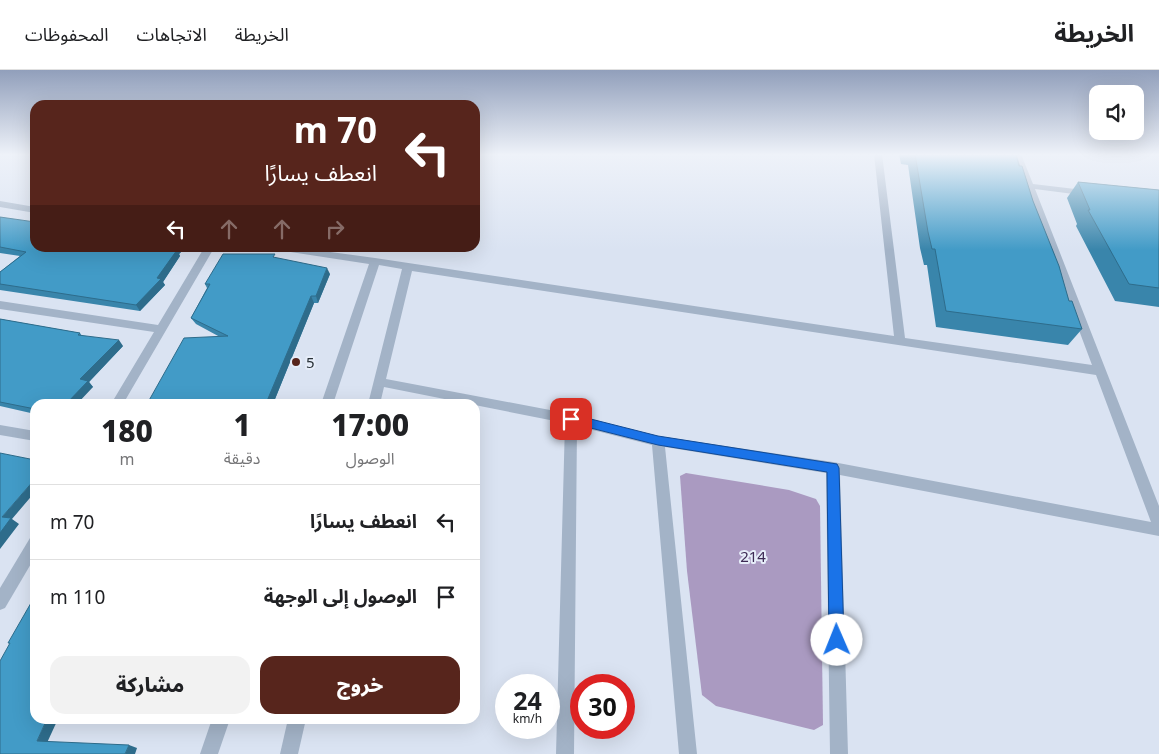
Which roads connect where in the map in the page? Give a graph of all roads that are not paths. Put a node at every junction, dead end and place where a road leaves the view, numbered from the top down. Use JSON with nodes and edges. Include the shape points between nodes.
{"nodes":[{"id":1,"x":882,"y":186,"type":"edge"},
{"id":2,"x":1029,"y":186,"type":"joint"},
{"id":3,"x":1103,"y":194,"type":"edge"},
{"id":4,"x":0,"y":204,"type":"edge"},
{"id":5,"x":30,"y":209,"type":"edge"},
{"id":6,"x":207,"y":252,"type":"edge"},
{"id":7,"x":312,"y":252,"type":"edge"},
{"id":8,"x":375,"y":261,"type":"junction"},
{"id":9,"x":408,"y":266,"type":"junction"},
{"id":10,"x":0,"y":305,"type":"edge"},
{"id":11,"x":161,"y":329,"type":"junction"},
{"id":12,"x":900,"y":341,"type":"junction"},
{"id":13,"x":1100,"y":371,"type":"junction"},
{"id":14,"x":380,"y":382,"type":"junction"},
{"id":15,"x":120,"y":399,"type":"edge"},
{"id":16,"x":329,"y":399,"type":"edge"},
{"id":17,"x":375,"y":399,"type":"edge"},
{"id":18,"x":468,"y":399,"type":"edge"},
{"id":19,"x":480,"y":401,"type":"edge"},
{"id":20,"x":571,"y":419,"type":"junction"},
{"id":21,"x":0,"y":430,"type":"edge"},
{"id":22,"x":30,"y":435,"type":"edge"},
{"id":23,"x":658,"y":441,"type":"junction"},
{"id":24,"x":833,"y":468,"type":"junction"},
{"id":25,"x":1159,"y":524,"type":"edge"},
{"id":26,"x":1159,"y":530,"type":"edge"},
{"id":27,"x":30,"y":551,"type":"edge"},
{"id":28,"x":0,"y":602,"type":"edge"},
{"id":29,"x":219,"y":724,"type":"edge"},
{"id":30,"x":296,"y":724,"type":"edge"},
{"id":31,"x":209,"y":754,"type":"edge"},
{"id":32,"x":289,"y":754,"type":"edge"},
{"id":33,"x":565,"y":754,"type":"edge"},
{"id":34,"x":688,"y":754,"type":"edge"},
{"id":35,"x":839,"y":754,"type":"edge"}],
"edges":[{"from":1,"to":12,"type":"street"},
{"from":2,"to":3,"type":"street"},
{"from":2,"to":13,"type":"street"},
{"from":4,"to":5,"type":"street"},
{"from":6,"to":11,"type":"street"},
{"from":7,"to":8,"type":"street"},
{"from":8,"to":9,"type":"street"},
{"from":8,"to":16,"type":"street"},
{"from":9,"to":12,"type":"street"},
{"from":9,"to":14,"type":"street"},
{"from":10,"to":11,"type":"street"},
{"from":11,"to":15,"type":"street"},
{"from":12,"to":13,"type":"street"},
{"from":13,"to":25,"type":"street"},
{"from":14,"to":17,"type":"street"},
{"from":14,"to":18,"type":"street"},
{"from":19,"to":20,"type":"street"},
{"from":20,"to":23,"type":"street"},
{"from":20,"to":33,"type":"street"},
{"from":21,"to":22,"type":"street"},
{"from":23,"to":24,"type":"street"},
{"from":23,"to":34,"type":"street"},
{"from":24,"to":26,"type":"street"},
{"from":24,"to":35,"type":"street"},
{"from":27,"to":28,"type":"street"},
{"from":29,"to":31,"type":"street"},
{"from":30,"to":32,"type":"street"}]}
